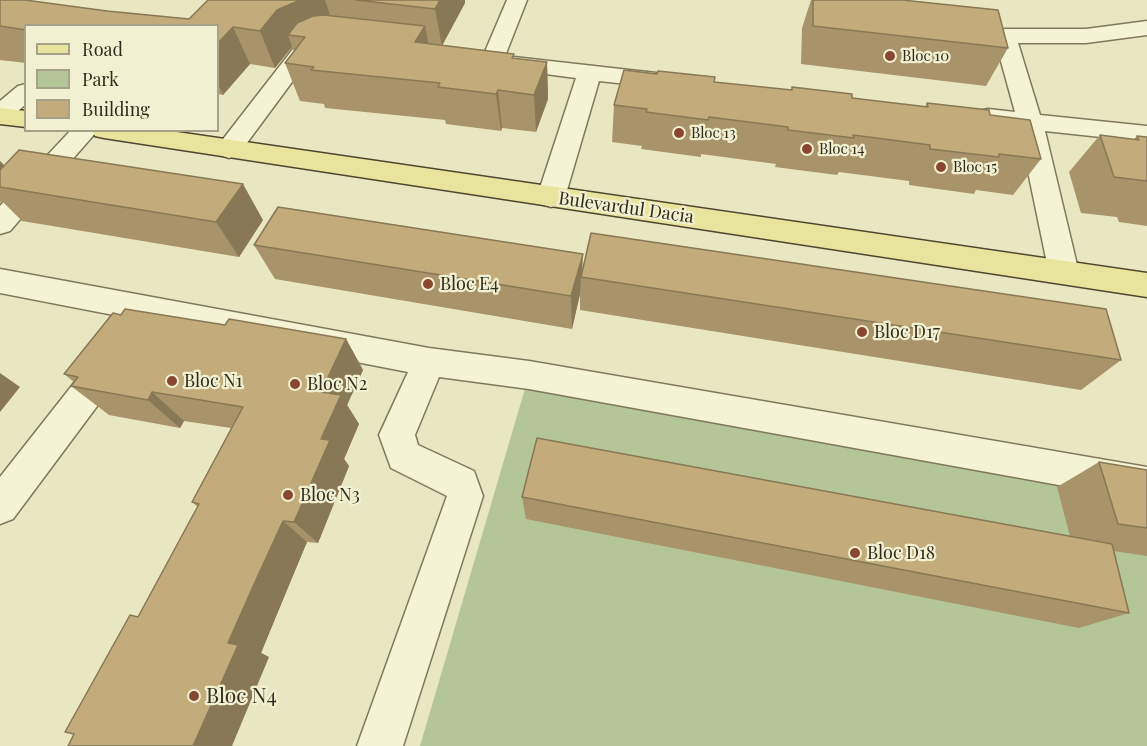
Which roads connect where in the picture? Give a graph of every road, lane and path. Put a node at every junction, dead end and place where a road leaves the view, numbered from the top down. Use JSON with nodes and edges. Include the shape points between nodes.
{"nodes":[{"id":1,"x":517,"y":0,"type":"edge"},
{"id":2,"x":1147,"y":28,"type":"edge"},
{"id":3,"x":347,"y":45,"type":"edge"},
{"id":4,"x":589,"y":73,"type":"junction"},
{"id":5,"x":684,"y":83,"type":"edge"},
{"id":6,"x":24,"y":93,"type":"edge"},
{"id":7,"x":0,"y":115,"type":"edge"},
{"id":8,"x":970,"y":115,"type":"edge"},
{"id":9,"x":24,"y":119,"type":"edge"},
{"id":10,"x":1030,"y":122,"type":"junction"},
{"id":11,"x":84,"y":132,"type":"edge"},
{"id":12,"x":117,"y":132,"type":"edge"},
{"id":13,"x":1147,"y":134,"type":"edge"},
{"id":14,"x":229,"y":149,"type":"junction"},
{"id":15,"x":551,"y":197,"type":"junction"},
{"id":16,"x":0,"y":224,"type":"edge"},
{"id":17,"x":1064,"y":273,"type":"junction"},
{"id":18,"x":0,"y":281,"type":"edge"},
{"id":19,"x":1147,"y":285,"type":"edge"},
{"id":20,"x":151,"y":310,"type":"junction"},
{"id":21,"x":429,"y":362,"type":"junction"},
{"id":22,"x":1147,"y":484,"type":"edge"},
{"id":23,"x":0,"y":506,"type":"edge"},
{"id":24,"x":380,"y":746,"type":"edge"}],
"edges":[{"from":1,"to":4,"type":"lane","via":[[481,60]]},
{"from":2,"to":10,"type":"lane","via":[[1086,36],[1005,36]]},
{"from":3,"to":14,"type":"lane","via":[[320,45],[301,54]]},
{"from":4,"to":5,"type":"lane"},
{"from":4,"to":15,"type":"lane"},
{"from":6,"to":7,"type":"lane"},
{"from":7,"to":9,"type":"main road"},
{"from":8,"to":10,"type":"lane"},
{"from":10,"to":13,"type":"lane"},
{"from":10,"to":17,"type":"lane"},
{"from":11,"to":16,"type":"lane"},
{"from":12,"to":14,"type":"main road","name":"Bulevardul Dacia"},
{"from":14,"to":15,"type":"main road","name":"Bulevardul Dacia"},
{"from":15,"to":17,"type":"main road","name":"Bulevardul Dacia"},
{"from":17,"to":19,"type":"main road","name":"Bulevardul Dacia"},
{"from":18,"to":20,"type":"lane"},
{"from":20,"to":21,"type":"lane"},
{"from":20,"to":23,"type":"lane"},
{"from":21,"to":22,"type":"lane","via":[[529,375]]},
{"from":21,"to":24,"type":"lane","via":[[398,435],[404,456],[461,483],[465,496]]}]}
